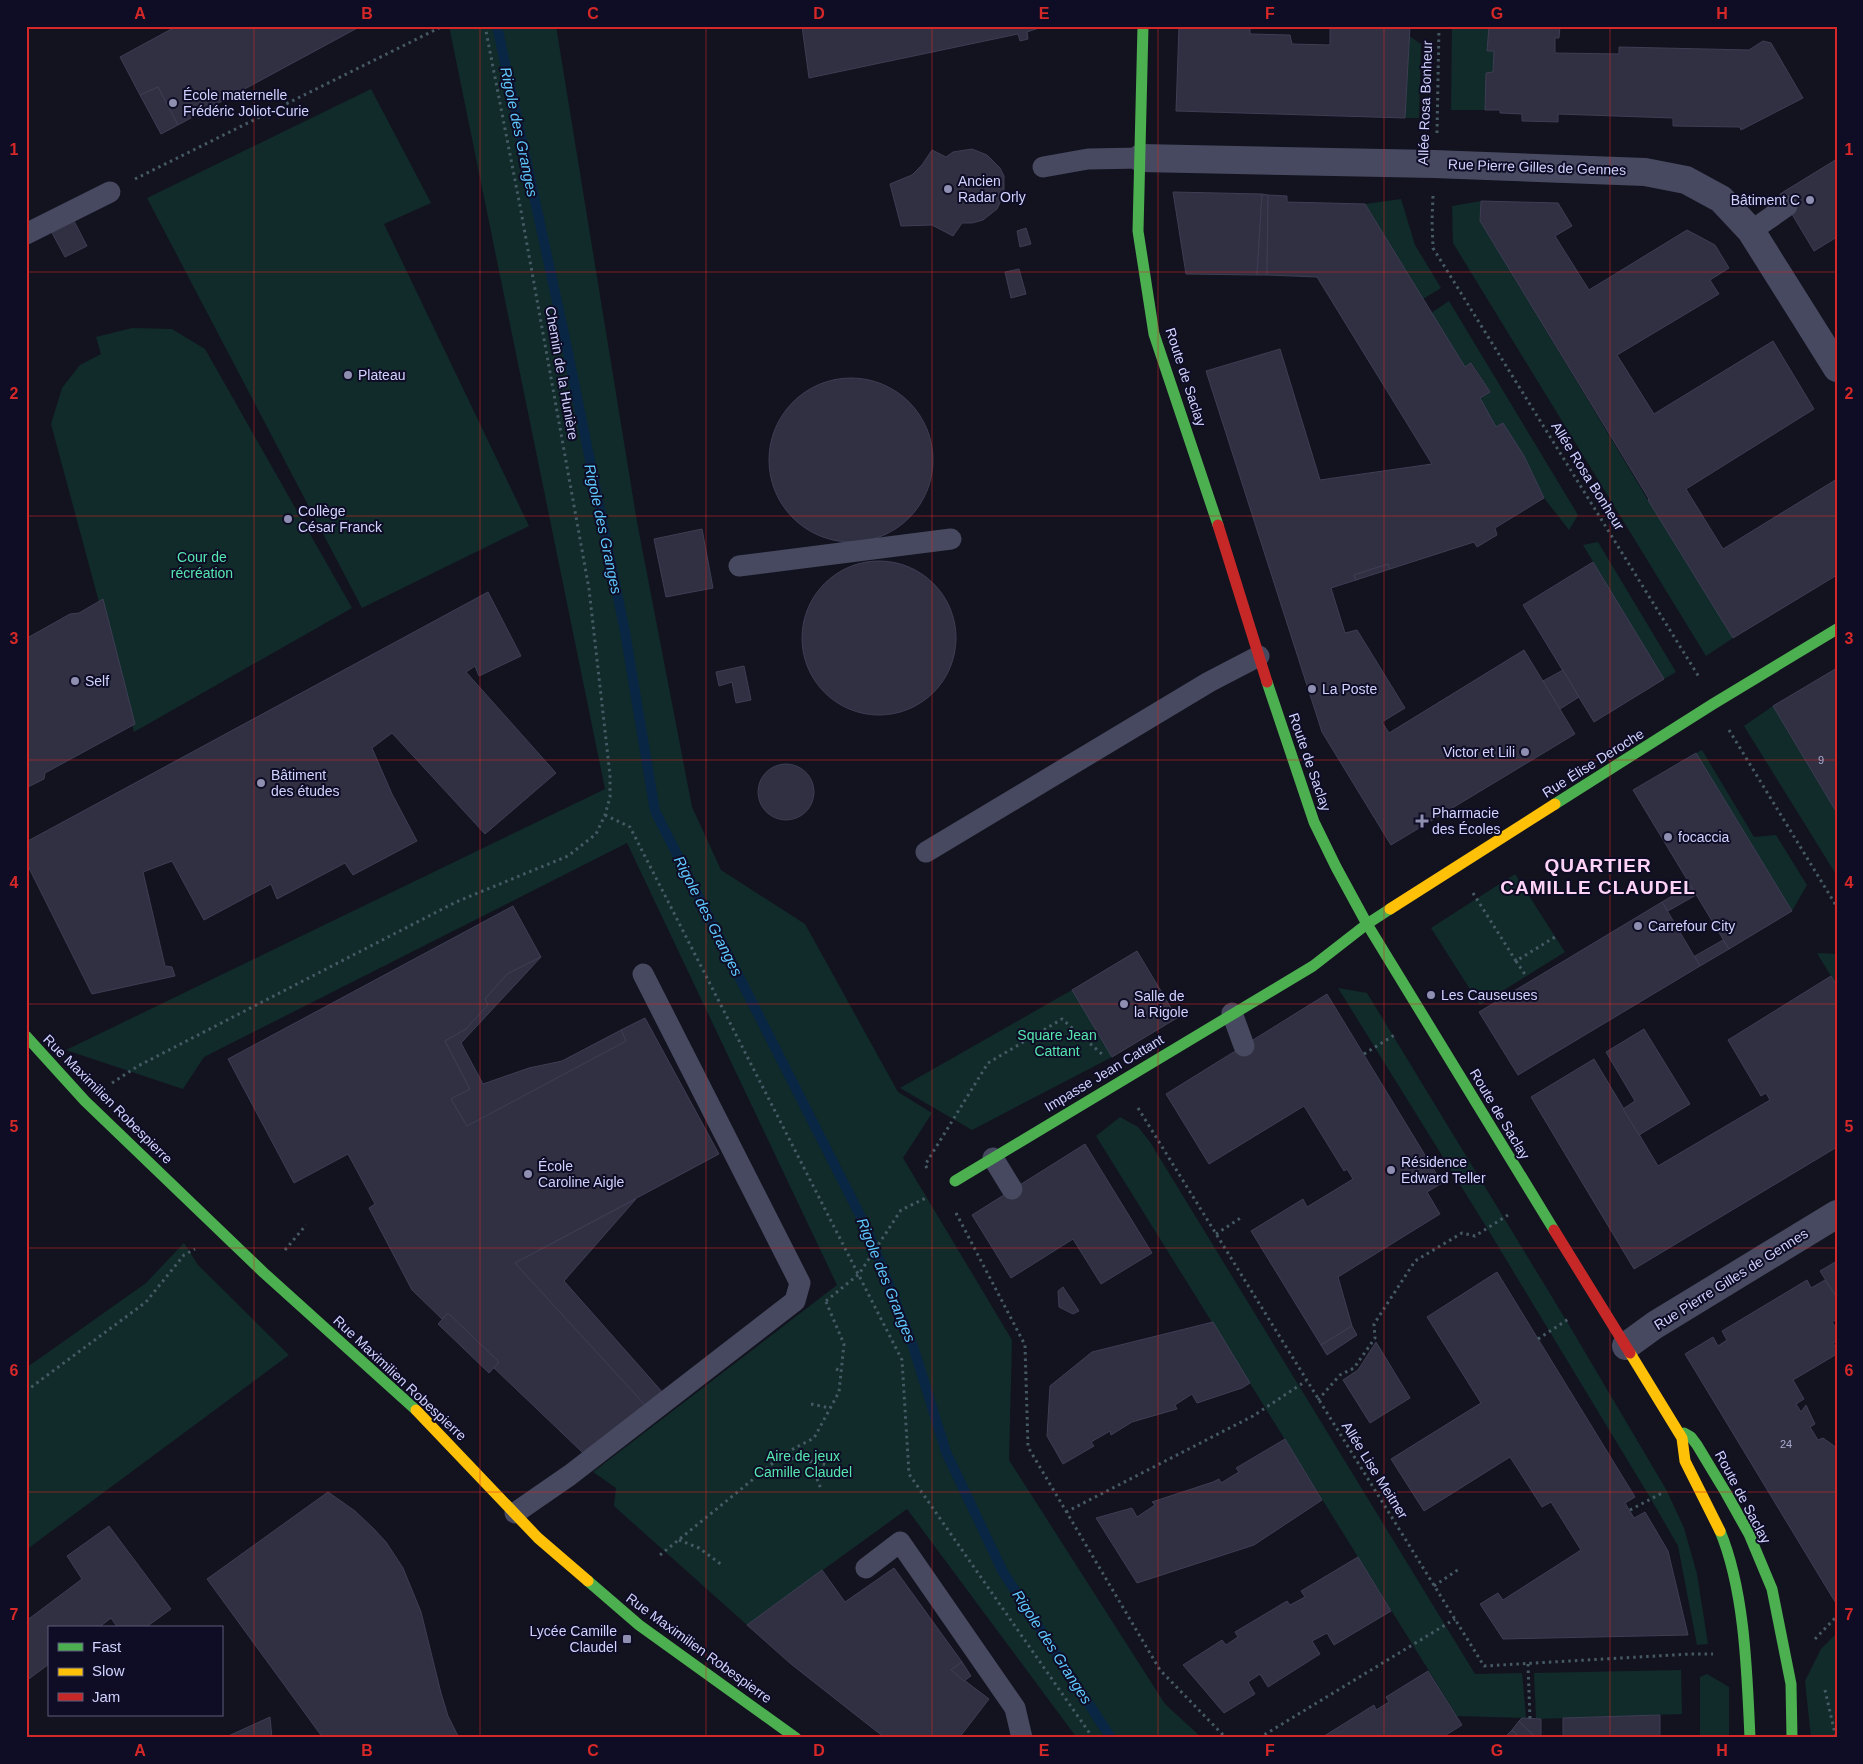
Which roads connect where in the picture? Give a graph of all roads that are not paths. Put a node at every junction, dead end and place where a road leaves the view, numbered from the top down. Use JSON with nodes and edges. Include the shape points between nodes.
{"nodes":[{"id":1,"x":1144,"y":26,"type":"edge"},
{"id":2,"x":1141,"y":158,"type":"junction"},
{"id":3,"x":1043,"y":167,"type":"dead end"},
{"id":4,"x":110,"y":192,"type":"road end"},
{"id":5,"x":1788,"y":206,"type":"dead end"},
{"id":6,"x":1751,"y":231,"type":"junction"},
{"id":7,"x":26,"y":234,"type":"edge"},
{"id":8,"x":1837,"y":368,"type":"edge"},
{"id":9,"x":951,"y":539,"type":"dead end"},
{"id":10,"x":739,"y":566,"type":"dead end"},
{"id":11,"x":1837,"y":629,"type":"edge"},
{"id":12,"x":1259,"y":656,"type":"junction"},
{"id":13,"x":926,"y":852,"type":"dead end"},
{"id":14,"x":1367,"y":924,"type":"junction"},
{"id":15,"x":643,"y":974,"type":"dead end"},
{"id":16,"x":1232,"y":1013,"type":"junction"},
{"id":17,"x":26,"y":1036,"type":"edge"},
{"id":18,"x":1244,"y":1046,"type":"dead end"},
{"id":19,"x":993,"y":1158,"type":"junction"},
{"id":20,"x":955,"y":1181,"type":"dead end"},
{"id":21,"x":1012,"y":1189,"type":"dead end"},
{"id":22,"x":1837,"y":1214,"type":"edge"},
{"id":23,"x":1626,"y":1346,"type":"junction"},
{"id":24,"x":1676,"y":1428,"type":"junction"},
{"id":25,"x":515,"y":1513,"type":"junction"},
{"id":26,"x":866,"y":1568,"type":"dead end"},
{"id":27,"x":796,"y":1738,"type":"edge"},
{"id":28,"x":1022,"y":1738,"type":"edge"},
{"id":29,"x":1750,"y":1738,"type":"edge"},
{"id":30,"x":1792,"y":1738,"type":"edge"}],
"edges":[{"from":1,"to":2,"type":"main road","name":"Route de Saclay"},
{"from":2,"to":3,"type":"lane","via":[[1088,159]]},
{"from":2,"to":6,"type":"street","name":"Rue Pierre Gilles de Gennes","via":[[1644,172],[1686,180],[1721,199]]},
{"from":2,"to":12,"type":"main road","name":"Route de Saclay","via":[[1138,231],[1154,334]]},
{"from":4,"to":7,"type":"lane"},
{"from":5,"to":6,"type":"lane"},
{"from":6,"to":8,"type":"street","name":"Rue Pierre Gilles de Gennes"},
{"from":9,"to":10,"type":"lane"},
{"from":11,"to":14,"type":"main road","name":"Rue Élise Deroche"},
{"from":12,"to":13,"type":"lane","via":[[1209,682]]},
{"from":12,"to":14,"type":"main road","name":"Route de Saclay","via":[[1314,822]]},
{"from":14,"to":16,"type":"main road","name":"Impasse Jean Cattant","via":[[1313,966]]},
{"from":14,"to":23,"type":"main road","name":"Route de Saclay"},
{"from":15,"to":25,"type":"lane","via":[[800,1283],[795,1301],[570,1475]]},
{"from":16,"to":18,"type":"lane"},
{"from":16,"to":19,"type":"main road","name":"Impasse Jean Cattant"},
{"from":17,"to":25,"type":"main road","name":"Rue Maximilien Robespierre","via":[[84,1101],[264,1273],[426,1419]]},
{"from":19,"to":20,"type":"main road","name":"Impasse Jean Cattant"},
{"from":19,"to":21,"type":"lane"},
{"from":22,"to":23,"type":"street","name":"Rue Pierre Gilles de Gennes"},
{"from":23,"to":24,"type":"main road","name":"Route de Saclay"},
{"from":24,"to":29,"type":"main road","name":"Route de Saclay","via":[[1682,1438],[1685,1461],[1729,1553],[1737,1591]]},
{"from":24,"to":30,"type":"main road","name":"Route de Saclay","via":[[1691,1437],[1726,1492],[1749,1534],[1772,1589],[1791,1684]]},
{"from":25,"to":27,"type":"main road","name":"Rue Maximilien Robespierre","via":[[538,1538],[639,1625]]},
{"from":26,"to":28,"type":"lane","via":[[900,1542],[1016,1708]]}]}
